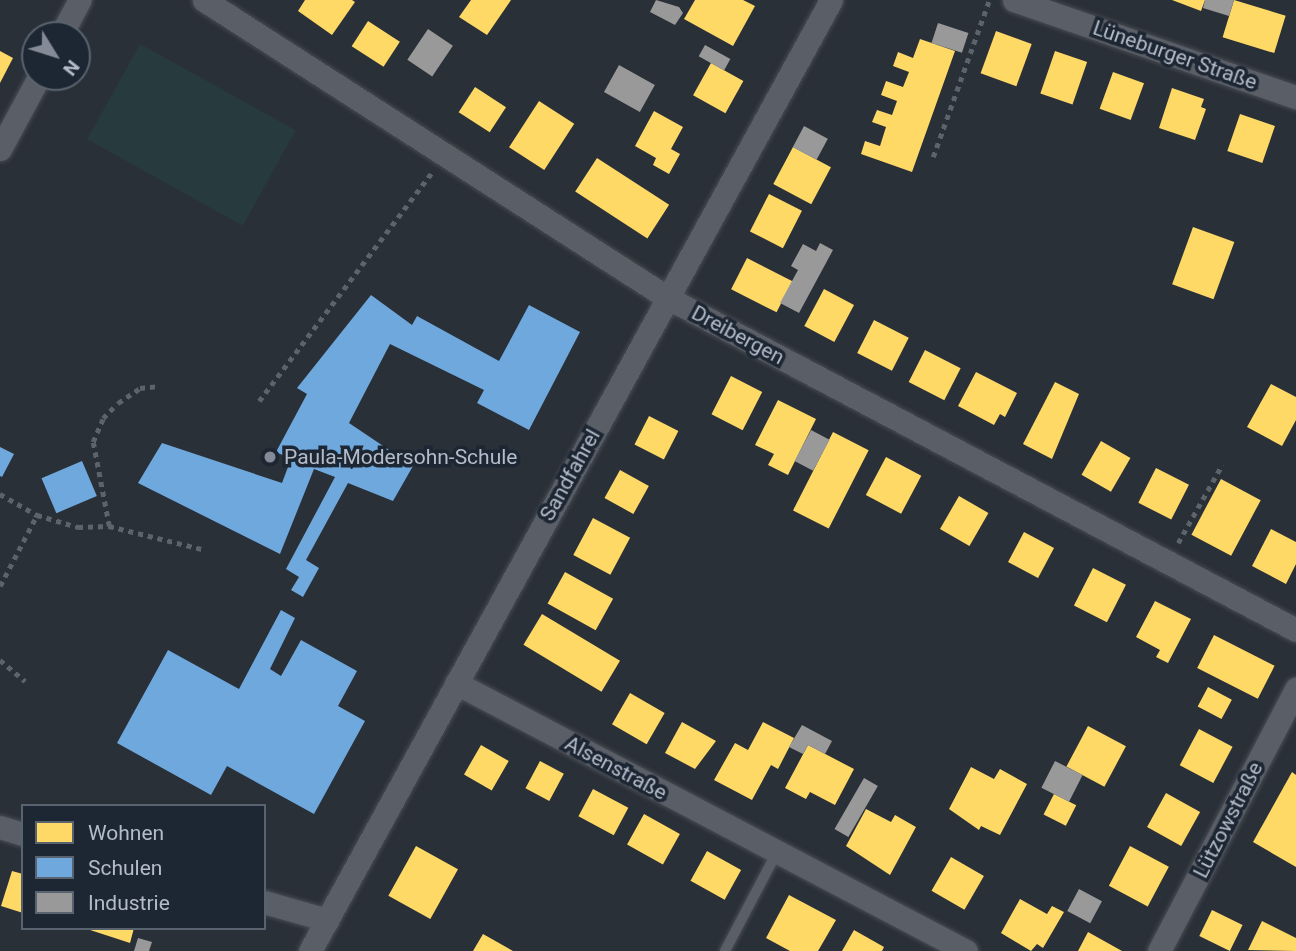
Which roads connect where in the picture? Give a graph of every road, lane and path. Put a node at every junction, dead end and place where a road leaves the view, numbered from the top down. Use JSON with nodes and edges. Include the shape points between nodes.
{"nodes":[{"id":1,"x":80,"y":0,"type":"edge"},
{"id":2,"x":204,"y":0,"type":"edge"},
{"id":3,"x":831,"y":0,"type":"edge"},
{"id":4,"x":989,"y":0,"type":"edge"},
{"id":5,"x":1014,"y":0,"type":"edge"},
{"id":6,"x":69,"y":21,"type":"edge"},
{"id":7,"x":31,"y":91,"type":"edge"},
{"id":8,"x":1296,"y":97,"type":"edge"},
{"id":9,"x":0,"y":149,"type":"edge"},
{"id":10,"x":445,"y":156,"type":"junction"},
{"id":11,"x":933,"y":157,"type":"dead end"},
{"id":12,"x":668,"y":298,"type":"junction"},
{"id":13,"x":158,"y":386,"type":"dead end"},
{"id":14,"x":260,"y":401,"type":"dead end"},
{"id":15,"x":1222,"y":465,"type":"dead end"},
{"id":16,"x":0,"y":494,"type":"edge"},
{"id":17,"x":37,"y":515,"type":"junction"},
{"id":18,"x":109,"y":526,"type":"junction"},
{"id":19,"x":202,"y":549,"type":"dead end"},
{"id":20,"x":1168,"y":562,"type":"junction"},
{"id":21,"x":0,"y":586,"type":"edge"},
{"id":22,"x":1296,"y":630,"type":"edge"},
{"id":23,"x":0,"y":660,"type":"edge"},
{"id":24,"x":25,"y":681,"type":"dead end"},
{"id":25,"x":456,"y":684,"type":"junction"},
{"id":26,"x":1296,"y":689,"type":"edge"},
{"id":27,"x":0,"y":827,"type":"edge"},
{"id":28,"x":21,"y":833,"type":"edge"},
{"id":29,"x":777,"y":852,"type":"junction"},
{"id":30,"x":266,"y":903,"type":"edge"},
{"id":31,"x":327,"y":920,"type":"junction"},
{"id":32,"x":311,"y":951,"type":"edge"},
{"id":33,"x":725,"y":951,"type":"edge"},
{"id":34,"x":966,"y":951,"type":"edge"},
{"id":35,"x":1160,"y":951,"type":"edge"}],
"edges":[{"from":1,"to":6,"type":"street"},
{"from":2,"to":10,"type":"street","name":"Dreibergen"},
{"from":3,"to":12,"type":"street","name":"Sandfahrel"},
{"from":4,"to":11,"type":"path"},
{"from":5,"to":8,"type":"street","name":"Lüneburger Straße"},
{"from":7,"to":9,"type":"street"},
{"from":10,"to":12,"type":"street","name":"Dreibergen"},
{"from":10,"to":14,"type":"path"},
{"from":12,"to":20,"type":"street","name":"Dreibergen"},
{"from":12,"to":25,"type":"street","name":"Sandfahrel"},
{"from":13,"to":18,"type":"path","via":[[140,388],[118,403],[103,418],[93,442]]},
{"from":15,"to":20,"type":"path"},
{"from":16,"to":17,"type":"path"},
{"from":17,"to":18,"type":"path","via":[[78,527]]},
{"from":17,"to":21,"type":"path"},
{"from":18,"to":19,"type":"path"},
{"from":20,"to":22,"type":"street","name":"Dreibergen"},
{"from":23,"to":24,"type":"path"},
{"from":25,"to":29,"type":"street","name":"Alsenstraße"},
{"from":25,"to":31,"type":"street","name":"Sandfahrel"},
{"from":26,"to":35,"type":"street","name":"Lützowstraße"},
{"from":27,"to":28,"type":"street"},
{"from":29,"to":33,"type":"lane"},
{"from":29,"to":34,"type":"street","name":"Alsenstraße"},
{"from":30,"to":31,"type":"street"},
{"from":31,"to":32,"type":"street","name":"Sandfahrel"}]}
